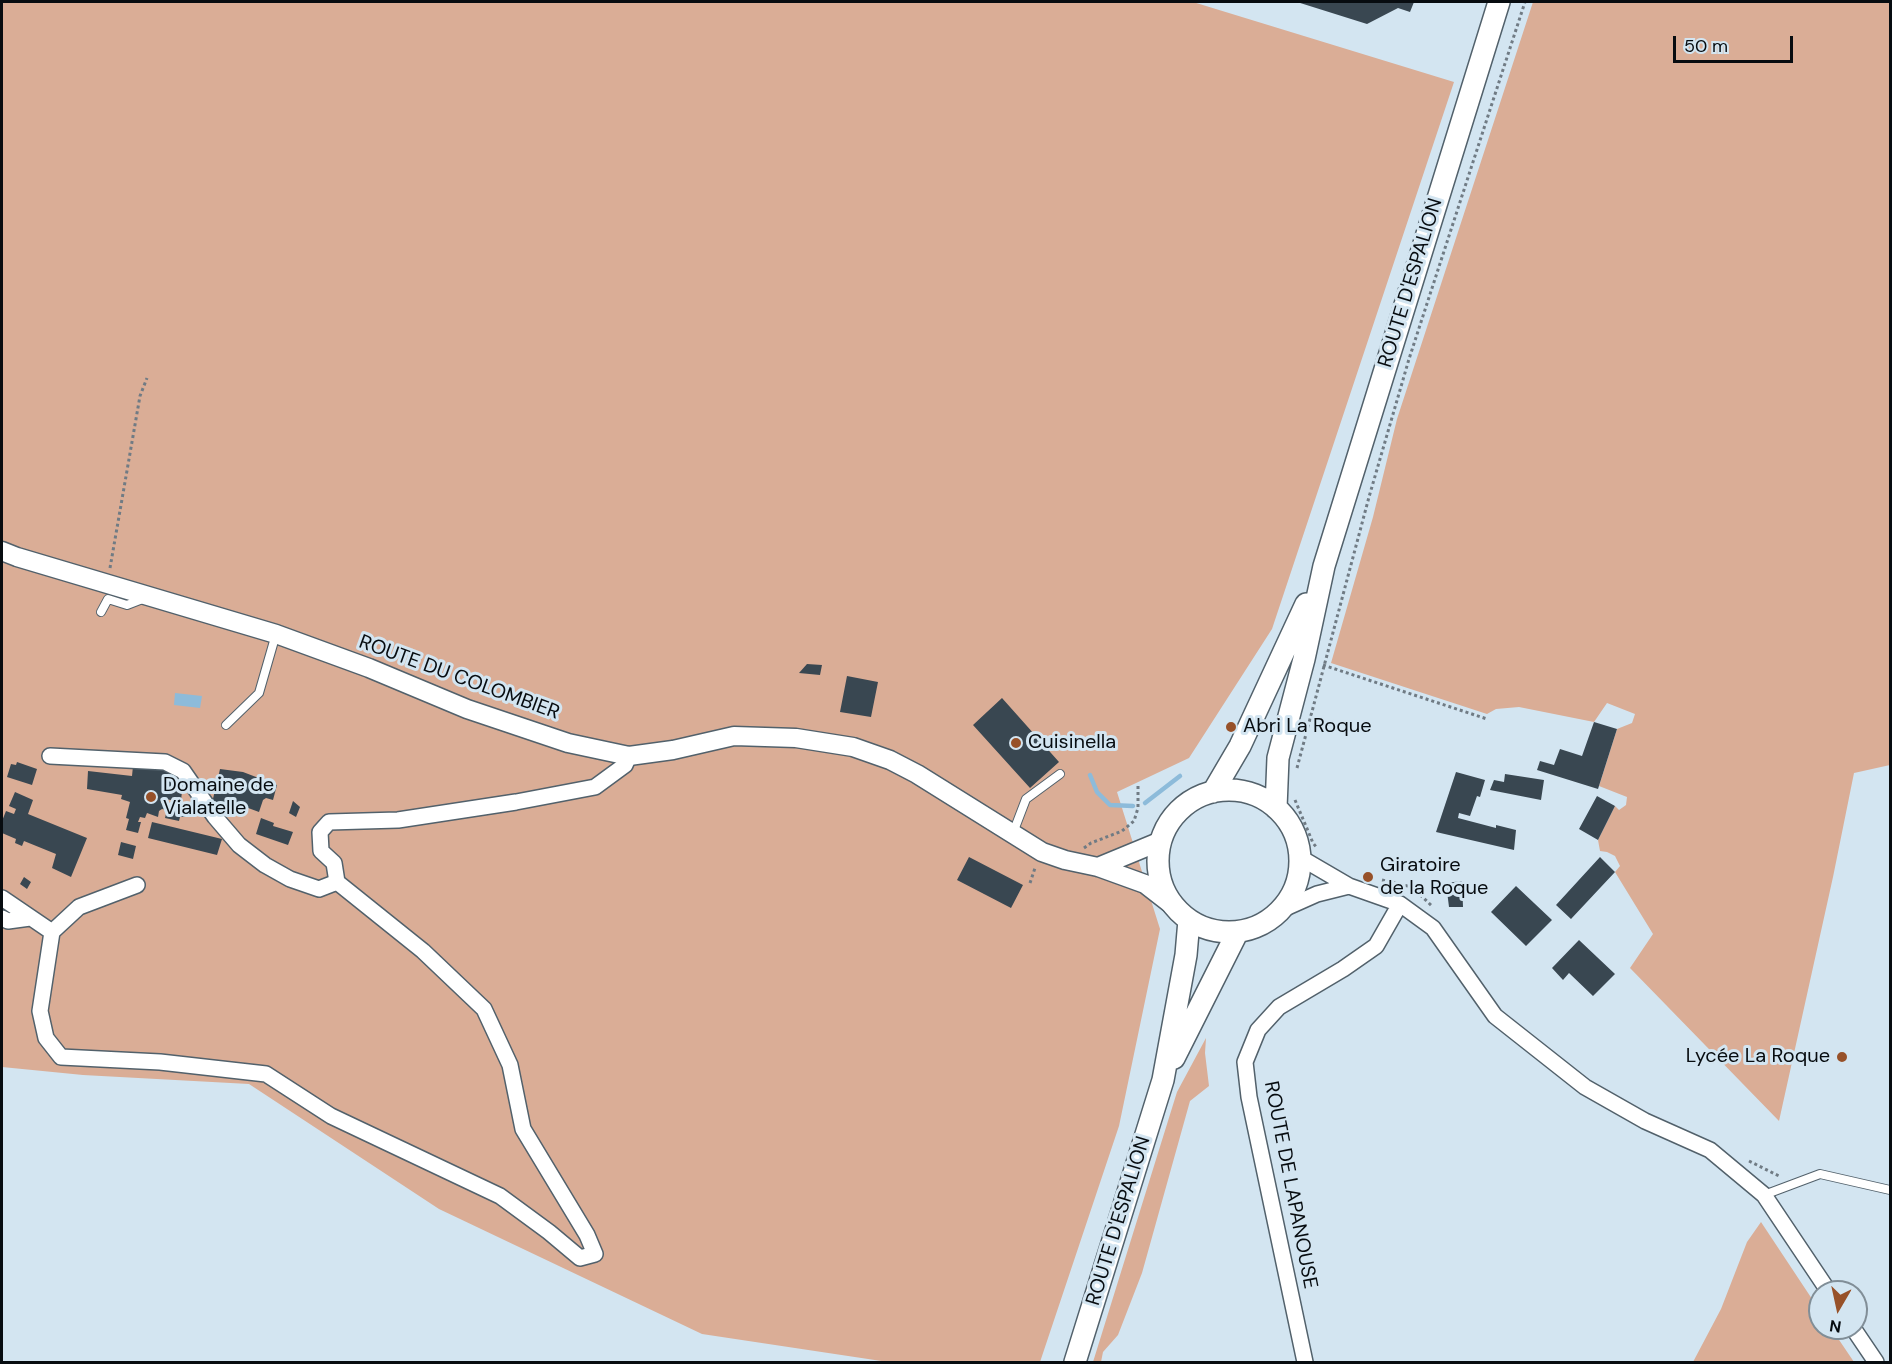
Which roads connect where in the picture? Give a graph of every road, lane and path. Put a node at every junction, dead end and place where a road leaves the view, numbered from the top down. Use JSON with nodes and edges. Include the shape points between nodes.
{"nodes":[{"id":1,"x":1499,"y":2,"type":"edge"},
{"id":2,"x":1526,"y":2,"type":"edge"},
{"id":3,"x":147,"y":378,"type":"dead end"},
{"id":4,"x":2,"y":551,"type":"edge"},
{"id":5,"x":1324,"y":566,"type":"junction"},
{"id":6,"x":108,"y":585,"type":"junction"},
{"id":7,"x":149,"y":596,"type":"junction"},
{"id":8,"x":100,"y":612,"type":"dead end"},
{"id":9,"x":276,"y":634,"type":"junction"},
{"id":10,"x":1313,"y":662,"type":"junction"},
{"id":11,"x":1486,"y":719,"type":"dead end"},
{"id":12,"x":226,"y":725,"type":"dead end"},
{"id":13,"x":50,"y":756,"type":"dead end"},
{"id":14,"x":629,"y":756,"type":"junction"},
{"id":15,"x":1297,"y":768,"type":"dead end"},
{"id":16,"x":1060,"y":774,"type":"dead end"},
{"id":17,"x":1138,"y":785,"type":"dead end"},
{"id":18,"x":1291,"y":791,"type":"dead end"},
{"id":19,"x":1213,"y":792,"type":"junction"},
{"id":20,"x":1276,"y":808,"type":"junction"},
{"id":21,"x":1013,"y":835,"type":"junction"},
{"id":22,"x":1161,"y":841,"type":"junction"},
{"id":23,"x":1310,"y":855,"type":"junction"},
{"id":24,"x":1065,"y":860,"type":"junction"},
{"id":25,"x":1098,"y":867,"type":"junction"},
{"id":26,"x":1378,"y":879,"type":"dead end"},
{"id":27,"x":337,"y":882,"type":"junction"},
{"id":28,"x":137,"y":885,"type":"dead end"},
{"id":29,"x":1349,"y":886,"type":"junction"},
{"id":30,"x":2,"y":898,"type":"edge"},
{"id":31,"x":1400,"y":904,"type":"junction"},
{"id":32,"x":1172,"y":905,"type":"junction"},
{"id":33,"x":1281,"y":910,"type":"junction"},
{"id":34,"x":1437,"y":911,"type":"dead end"},
{"id":35,"x":2,"y":918,"type":"edge"},
{"id":36,"x":30,"y":918,"type":"junction"},
{"id":37,"x":1189,"y":920,"type":"junction"},
{"id":38,"x":52,"y":932,"type":"junction"},
{"id":39,"x":1237,"y":933,"type":"junction"},
{"id":40,"x":1163,"y":1080,"type":"junction"},
{"id":41,"x":1747,"y":1159,"type":"dead end"},
{"id":42,"x":1793,"y":1184,"type":"junction"},
{"id":43,"x":1890,"y":1190,"type":"edge"},
{"id":44,"x":1764,"y":1195,"type":"junction"},
{"id":45,"x":1820,"y":1280,"type":"edge"},
{"id":46,"x":1860,"y":1340,"type":"edge"},
{"id":47,"x":1075,"y":1362,"type":"edge"},
{"id":48,"x":1305,"y":1362,"type":"edge"},
{"id":49,"x":1876,"y":1362,"type":"edge"}],
"edges":[{"from":1,"to":5,"type":"main road","name":"ROUTE D'ESPALION"},
{"from":2,"to":10,"type":"path"},
{"from":3,"to":6,"type":"path","via":[[140,396]]},
{"from":4,"to":6,"type":"street","name":"ROUTE DU COLOMBIER"},
{"from":5,"to":10,"type":"main road","name":"ROUTE D'ESPALION"},
{"from":5,"to":19,"type":"main road","name":"ROUTE D'ESPALION","via":[[1240,746]]},
{"from":6,"to":7,"type":"street","name":"ROUTE DU COLOMBIER"},
{"from":7,"to":8,"type":"lane","via":[[128,605],[108,599]]},
{"from":7,"to":9,"type":"street","name":"ROUTE DU COLOMBIER"},
{"from":9,"to":12,"type":"lane","via":[[259,693]]},
{"from":9,"to":14,"type":"street","name":"ROUTE DU COLOMBIER","via":[[467,709],[568,743]]},
{"from":10,"to":11,"type":"path"},
{"from":10,"to":15,"type":"path"},
{"from":10,"to":20,"type":"main road","name":"ROUTE D'ESPALION","via":[[1278,758]]},
{"from":13,"to":27,"type":"street","via":[[165,762],[183,771],[239,845],[266,865],[290,879],[320,889]]},
{"from":14,"to":21,"type":"street","name":"ROUTE DU COLOMBIER","via":[[734,736],[796,738],[853,747],[917,774]]},
{"from":14,"to":27,"type":"street","via":[[625,765],[595,787],[398,820],[329,822],[320,832],[321,850],[334,863]]},
{"from":16,"to":21,"type":"lane","via":[[1026,799]]},
{"from":17,"to":24,"type":"path","via":[[1134,821]]},
{"from":18,"to":23,"type":"path","via":[[1313,843]]},
{"from":19,"to":20,"type":"main road","via":[[1246,792]]},
{"from":19,"to":22,"type":"main road","via":[[1180,809]]},
{"from":20,"to":23,"type":"main road"},
{"from":21,"to":24,"type":"street","name":"ROUTE DU COLOMBIER"},
{"from":22,"to":25,"type":"street"},
{"from":22,"to":32,"type":"main road","via":[[1160,881]]},
{"from":23,"to":29,"type":"street"},
{"from":23,"to":33,"type":"main road"},
{"from":24,"to":25,"type":"street","name":"ROUTE DU COLOMBIER"},
{"from":25,"to":32,"type":"street","name":"ROUTE DU COLOMBIER","via":[[1145,884]]},
{"from":26,"to":34,"type":"path","via":[[1412,887]]},
{"from":27,"to":38,"type":"street","via":[[423,951],[484,1009],[510,1065],[523,1129],[595,1254],[580,1258],[500,1196],[331,1116],[266,1074],[160,1062],[61,1057],[46,1038],[40,1011]]},
{"from":28,"to":38,"type":"street","via":[[79,907]]},
{"from":29,"to":31,"type":"street"},
{"from":29,"to":33,"type":"street","via":[[1317,894]]},
{"from":30,"to":36,"type":"street"},
{"from":31,"to":44,"type":"street","via":[[1433,928],[1495,1016],[1585,1087],[1645,1121],[1710,1150]]},
{"from":31,"to":48,"type":"street","name":"ROUTE DE LAPANOUSE","via":[[1376,946],[1279,1007],[1258,1030],[1245,1062]]},
{"from":32,"to":37,"type":"main road"},
{"from":33,"to":39,"type":"main road","via":[[1261,925]]},
{"from":35,"to":36,"type":"street"},
{"from":36,"to":38,"type":"street"},
{"from":37,"to":39,"type":"main road","via":[[1212,931]]},
{"from":37,"to":40,"type":"main road","name":"ROUTE D'ESPALION"},
{"from":39,"to":40,"type":"main road","name":"ROUTE D'ESPALION"},
{"from":40,"to":47,"type":"main road","name":"ROUTE D'ESPALION"},
{"from":41,"to":42,"type":"path"},
{"from":42,"to":43,"type":"lane","via":[[1820,1174]]},
{"from":42,"to":44,"type":"lane"},
{"from":44,"to":45,"type":"street"},
{"from":46,"to":49,"type":"street"}]}
